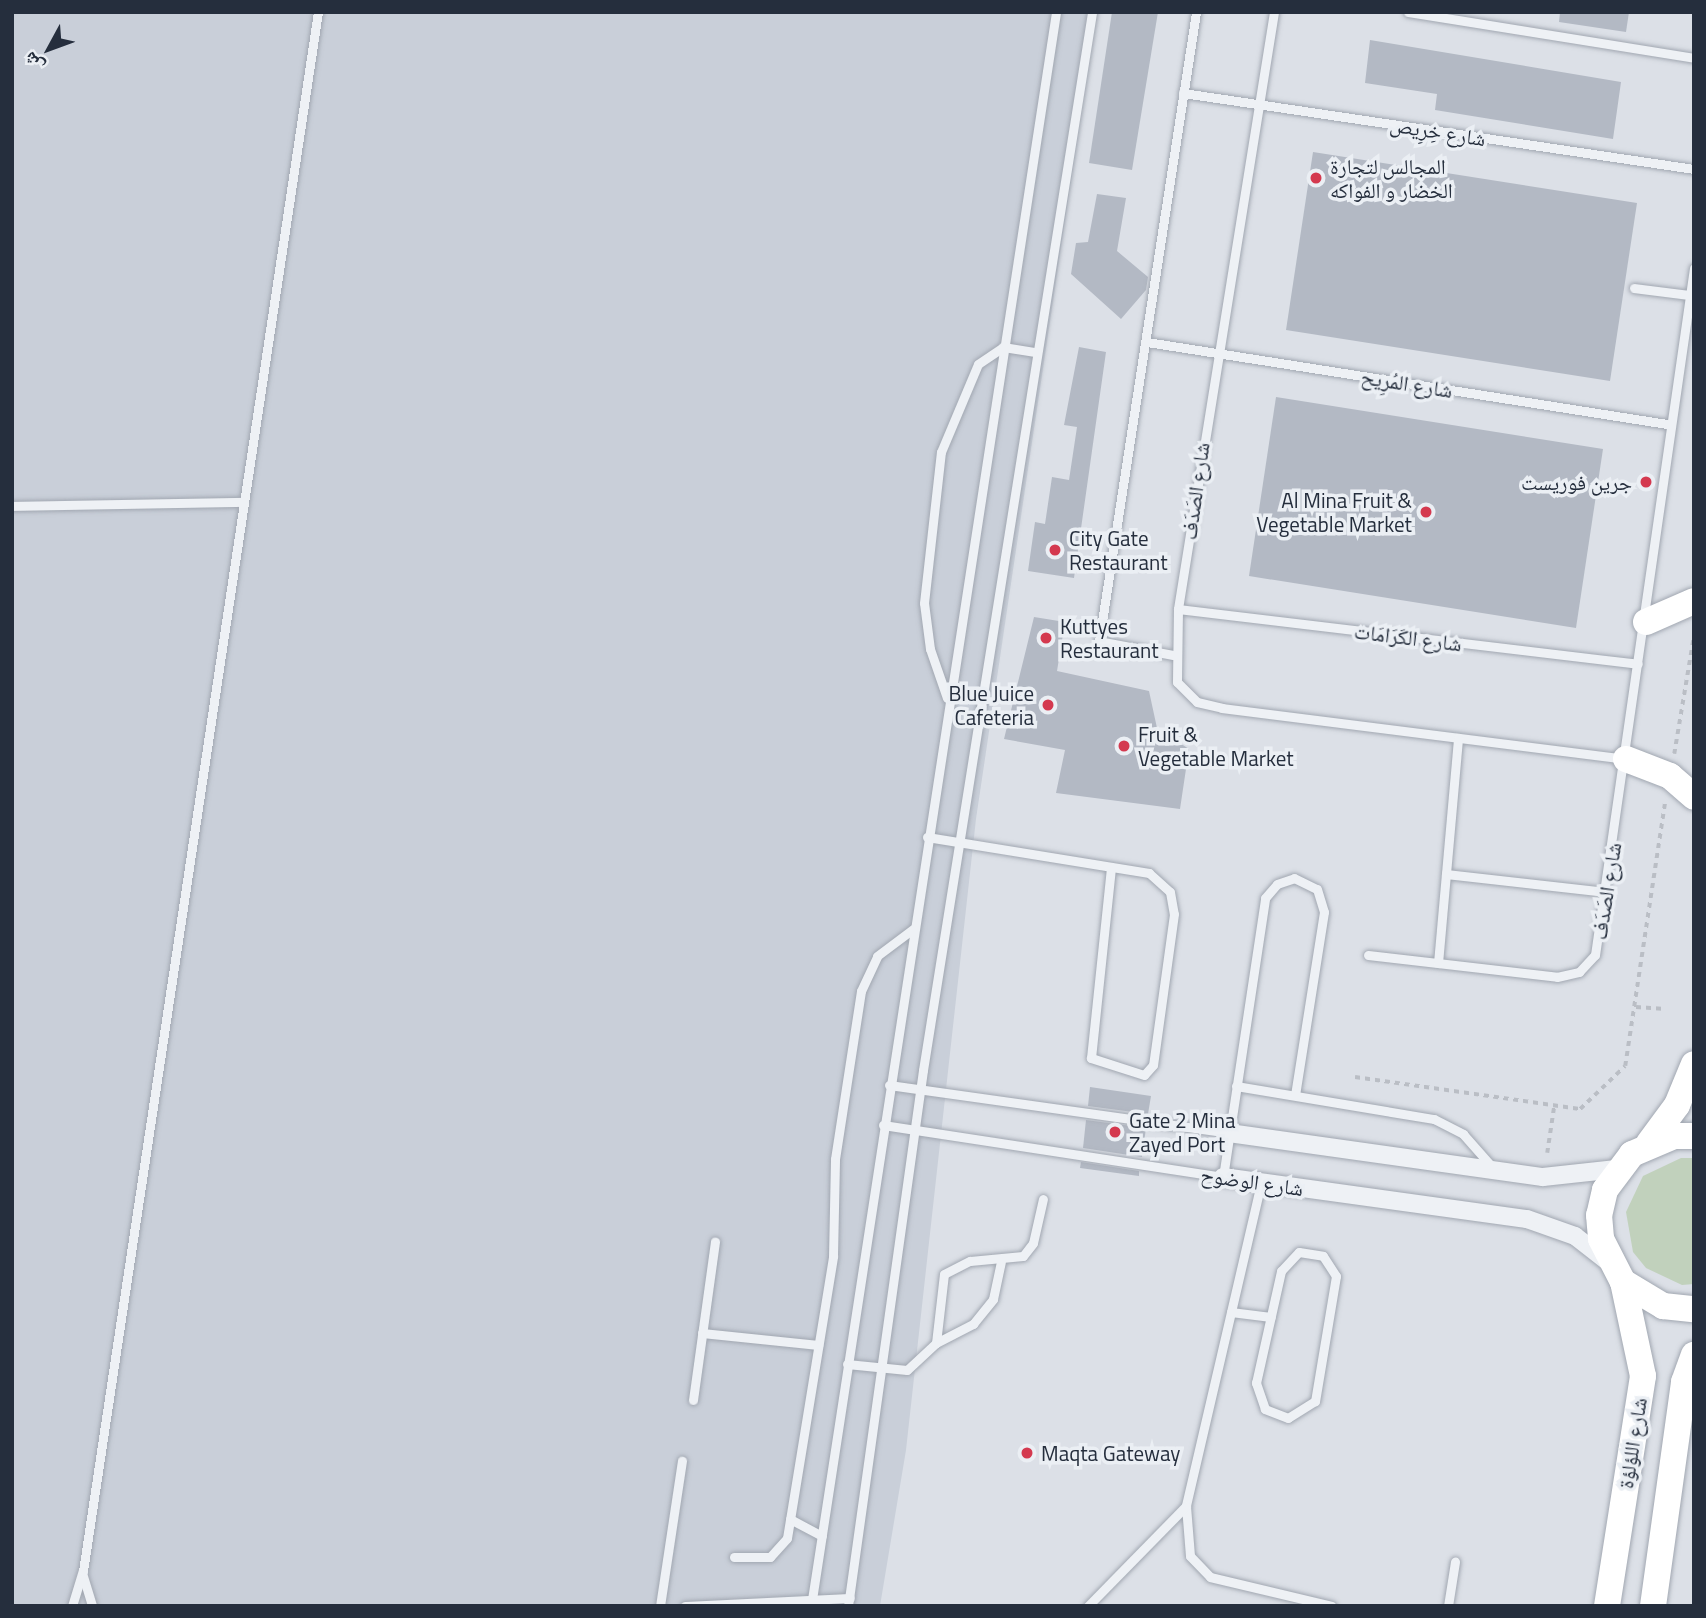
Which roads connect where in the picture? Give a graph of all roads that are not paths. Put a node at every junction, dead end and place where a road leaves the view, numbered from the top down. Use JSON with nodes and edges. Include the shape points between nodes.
{"nodes":[{"id":1,"x":317,"y":12,"type":"edge"},
{"id":2,"x":1056,"y":12,"type":"edge"},
{"id":3,"x":1092,"y":12,"type":"edge"},
{"id":4,"x":1196,"y":12,"type":"edge"},
{"id":5,"x":1274,"y":12,"type":"edge"},
{"id":6,"x":1408,"y":12,"type":"edge"},
{"id":7,"x":1694,"y":58,"type":"edge"},
{"id":8,"x":1183,"y":93,"type":"junction"},
{"id":9,"x":1260,"y":104,"type":"junction"},
{"id":10,"x":1694,"y":169,"type":"edge"},
{"id":11,"x":1694,"y":268,"type":"edge"},
{"id":12,"x":1634,"y":288,"type":"dead end"},
{"id":13,"x":1689,"y":295,"type":"junction"},
{"id":14,"x":1147,"y":342,"type":"junction"},
{"id":15,"x":1003,"y":347,"type":"junction"},
{"id":16,"x":1036,"y":352,"type":"junction"},
{"id":17,"x":1215,"y":353,"type":"junction"},
{"id":18,"x":1667,"y":425,"type":"junction"},
{"id":19,"x":244,"y":502,"type":"junction"},
{"id":20,"x":12,"y":506,"type":"edge"},
{"id":21,"x":1694,"y":601,"type":"edge"},
{"id":22,"x":1178,"y":609,"type":"junction"},
{"id":23,"x":1646,"y":622,"type":"junction"},
{"id":24,"x":1173,"y":655,"type":"junction"},
{"id":25,"x":1638,"y":664,"type":"junction"},
{"id":26,"x":948,"y":699,"type":"junction"},
{"id":27,"x":1458,"y":738,"type":"junction"},
{"id":28,"x":1626,"y":759,"type":"junction"},
{"id":29,"x":1694,"y":797,"type":"edge"},
{"id":30,"x":927,"y":837,"type":"junction"},
{"id":31,"x":960,"y":842,"type":"junction"},
{"id":32,"x":1111,"y":867,"type":"junction"},
{"id":33,"x":1446,"y":874,"type":"junction"},
{"id":34,"x":1606,"y":892,"type":"junction"},
{"id":35,"x":913,"y":929,"type":"junction"},
{"id":36,"x":1368,"y":955,"type":"dead end"},
{"id":37,"x":1438,"y":963,"type":"junction"},
{"id":38,"x":1694,"y":1064,"type":"edge"},
{"id":39,"x":890,"y":1085,"type":"junction"},
{"id":40,"x":1236,"y":1086,"type":"junction"},
{"id":41,"x":920,"y":1089,"type":"junction"},
{"id":42,"x":1295,"y":1095,"type":"junction"},
{"id":43,"x":883,"y":1125,"type":"junction"},
{"id":44,"x":914,"y":1130,"type":"junction"},
{"id":45,"x":1229,"y":1133,"type":"junction"},
{"id":46,"x":1694,"y":1136,"type":"edge"},
{"id":47,"x":1649,"y":1143,"type":"junction"},
{"id":48,"x":1617,"y":1169,"type":"junction"},
{"id":49,"x":1495,"y":1170,"type":"junction"},
{"id":50,"x":1223,"y":1177,"type":"junction"},
{"id":51,"x":1261,"y":1183,"type":"junction"},
{"id":52,"x":1043,"y":1199,"type":"dead end"},
{"id":53,"x":715,"y":1242,"type":"dead end"},
{"id":54,"x":1001,"y":1262,"type":"junction"},
{"id":55,"x":1616,"y":1273,"type":"junction"},
{"id":56,"x":1694,"y":1309,"type":"edge"},
{"id":57,"x":1231,"y":1312,"type":"junction"},
{"id":58,"x":1271,"y":1317,"type":"junction"},
{"id":59,"x":702,"y":1333,"type":"junction"},
{"id":60,"x":936,"y":1343,"type":"junction"},
{"id":61,"x":818,"y":1345,"type":"junction"},
{"id":62,"x":1694,"y":1355,"type":"edge"},
{"id":63,"x":847,"y":1364,"type":"junction"},
{"id":64,"x":881,"y":1370,"type":"junction"},
{"id":65,"x":693,"y":1400,"type":"dead end"},
{"id":66,"x":682,"y":1461,"type":"dead end"},
{"id":67,"x":1186,"y":1506,"type":"junction"},
{"id":68,"x":790,"y":1519,"type":"junction"},
{"id":69,"x":822,"y":1536,"type":"junction"},
{"id":70,"x":734,"y":1557,"type":"dead end"},
{"id":71,"x":1455,"y":1562,"type":"dead end"},
{"id":72,"x":83,"y":1570,"type":"junction"},
{"id":73,"x":849,"y":1602,"type":"edge"},
{"id":74,"x":812,"y":1603,"type":"edge"},
{"id":75,"x":1307,"y":1603,"type":"edge"},
{"id":76,"x":72,"y":1606,"type":"edge"},
{"id":77,"x":92,"y":1606,"type":"edge"},
{"id":78,"x":660,"y":1606,"type":"edge"},
{"id":79,"x":685,"y":1606,"type":"edge"},
{"id":80,"x":1088,"y":1606,"type":"edge"},
{"id":81,"x":1332,"y":1606,"type":"edge"},
{"id":82,"x":1448,"y":1606,"type":"edge"},
{"id":83,"x":1607,"y":1606,"type":"edge"},
{"id":84,"x":1653,"y":1606,"type":"edge"}],
"edges":[{"from":1,"to":19,"type":"lane"},
{"from":2,"to":15,"type":"lane"},
{"from":3,"to":16,"type":"lane"},
{"from":4,"to":8,"type":"lane"},
{"from":5,"to":9,"type":"lane","name":"شارع الصَدَف"},
{"from":6,"to":7,"type":"lane"},
{"from":8,"to":9,"type":"lane","name":"شارع خِرِيص"},
{"from":8,"to":14,"type":"lane"},
{"from":9,"to":10,"type":"lane","name":"شارع خِرِيص"},
{"from":9,"to":17,"type":"lane","name":"شارع الصَدَف"},
{"from":11,"to":13,"type":"lane","name":"شارع الصَدَف"},
{"from":12,"to":13,"type":"lane"},
{"from":13,"to":18,"type":"lane","name":"شارع الصَدَف"},
{"from":14,"to":17,"type":"lane","name":"شارع المُرِيح"},
{"from":14,"to":24,"type":"lane","via":[[1099,640]]},
{"from":15,"to":16,"type":"lane"},
{"from":15,"to":26,"type":"lane"},
{"from":15,"to":26,"type":"lane","via":[[991,351],[966,381],[941,452],[924,603],[930,649]]},
{"from":16,"to":31,"type":"lane"},
{"from":17,"to":18,"type":"lane","name":"شارع المُرِيح"},
{"from":17,"to":22,"type":"lane","name":"شارع الصَدَف"},
{"from":18,"to":23,"type":"lane","name":"شارع الصَدَف"},
{"from":19,"to":20,"type":"lane"},
{"from":19,"to":72,"type":"lane"},
{"from":21,"to":23,"type":"street"},
{"from":22,"to":24,"type":"lane","name":"شارع الصَدَف"},
{"from":22,"to":25,"type":"lane","name":"شارع الكَرَامَات"},
{"from":23,"to":25,"type":"lane","name":"شارع الصَدَف"},
{"from":24,"to":27,"type":"lane","name":"شارع الصَدَف","via":[[1177,682],[1197,702]]},
{"from":25,"to":28,"type":"lane","name":"شارع الصَدَف"},
{"from":26,"to":30,"type":"lane"},
{"from":27,"to":28,"type":"lane","name":"شارع الصَدَف"},
{"from":27,"to":33,"type":"lane"},
{"from":28,"to":29,"type":"street","via":[[1670,776]]},
{"from":28,"to":34,"type":"lane","name":"شارع الصَدَف"},
{"from":30,"to":31,"type":"lane"},
{"from":30,"to":35,"type":"lane"},
{"from":31,"to":32,"type":"lane"},
{"from":31,"to":41,"type":"lane"},
{"from":32,"to":32,"type":"lane","via":[[1149,873],[1170,892],[1172,903],[1153,1065],[1144,1075],[1091,1058]]},
{"from":33,"to":34,"type":"lane"},
{"from":33,"to":37,"type":"lane"},
{"from":34,"to":37,"type":"lane","name":"شارع الصَدَف","via":[[1598,944],[1579,972],[1557,977]]},
{"from":35,"to":39,"type":"lane"},
{"from":35,"to":61,"type":"lane","via":[[877,956],[861,991],[835,1158],[833,1256]]},
{"from":36,"to":37,"type":"lane","name":"شارع الصَدَف"},
{"from":38,"to":47,"type":"street","via":[[1677,1105]]},
{"from":39,"to":41,"type":"lane","name":"شارع الوضوح"},
{"from":39,"to":43,"type":"lane"},
{"from":40,"to":42,"type":"lane"},
{"from":40,"to":42,"type":"lane","via":[[1265,898],[1277,884],[1303,880],[1317,889],[1324,912]]},
{"from":40,"to":45,"type":"lane"},
{"from":41,"to":44,"type":"lane"},
{"from":41,"to":45,"type":"lane","name":"شارع الوضوح"},
{"from":42,"to":49,"type":"lane","via":[[1434,1119],[1463,1134]]},
{"from":43,"to":44,"type":"lane","name":"شارع الوضوح"},
{"from":43,"to":63,"type":"lane"},
{"from":44,"to":50,"type":"lane","name":"شارع الوضوح"},
{"from":44,"to":64,"type":"lane"},
{"from":45,"to":49,"type":"street","name":"شارع الوضوح"},
{"from":45,"to":50,"type":"lane"},
{"from":46,"to":47,"type":"street"},
{"from":47,"to":48,"type":"street"},
{"from":48,"to":49,"type":"street","name":"شارع الوضوح","via":[[1543,1177]]},
{"from":48,"to":55,"type":"street","name":"شارع اللؤلؤة","via":[[1599,1214]]},
{"from":50,"to":51,"type":"street","name":"شارع الوضوح"},
{"from":51,"to":55,"type":"street","name":"شارع الوضوح","via":[[1527,1219],[1575,1236]]},
{"from":51,"to":57,"type":"lane"},
{"from":52,"to":54,"type":"lane","via":[[1033,1244],[1023,1256]]},
{"from":53,"to":59,"type":"lane"},
{"from":54,"to":60,"type":"lane","via":[[993,1299],[973,1324]]},
{"from":54,"to":60,"type":"lane","via":[[970,1261],[944,1274]]},
{"from":55,"to":56,"type":"street","via":[[1663,1306]]},
{"from":55,"to":83,"type":"street","name":"شارع اللؤلؤة","via":[[1643,1376]]},
{"from":57,"to":58,"type":"lane"},
{"from":57,"to":67,"type":"lane"},
{"from":58,"to":58,"type":"lane","via":[[1256,1392],[1272,1414],[1296,1417],[1318,1394],[1336,1276],[1330,1261],[1316,1252],[1291,1257],[1281,1271]]},
{"from":59,"to":61,"type":"lane"},
{"from":59,"to":65,"type":"lane"},
{"from":60,"to":64,"type":"lane","via":[[907,1370]]},
{"from":61,"to":68,"type":"lane"},
{"from":62,"to":84,"type":"street","name":"شارع اللؤلؤة","via":[[1684,1382]]},
{"from":63,"to":64,"type":"lane"},
{"from":63,"to":69,"type":"lane"},
{"from":64,"to":73,"type":"lane"},
{"from":66,"to":78,"type":"lane"},
{"from":67,"to":75,"type":"lane","via":[[1190,1556],[1205,1573]]},
{"from":67,"to":80,"type":"lane"},
{"from":68,"to":69,"type":"lane"},
{"from":68,"to":70,"type":"lane","via":[[776,1554]]},
{"from":69,"to":74,"type":"lane"},
{"from":71,"to":82,"type":"lane"},
{"from":72,"to":76,"type":"lane"},
{"from":72,"to":77,"type":"lane"},
{"from":73,"to":74,"type":"lane"},
{"from":74,"to":79,"type":"lane"},
{"from":75,"to":81,"type":"lane"}]}
